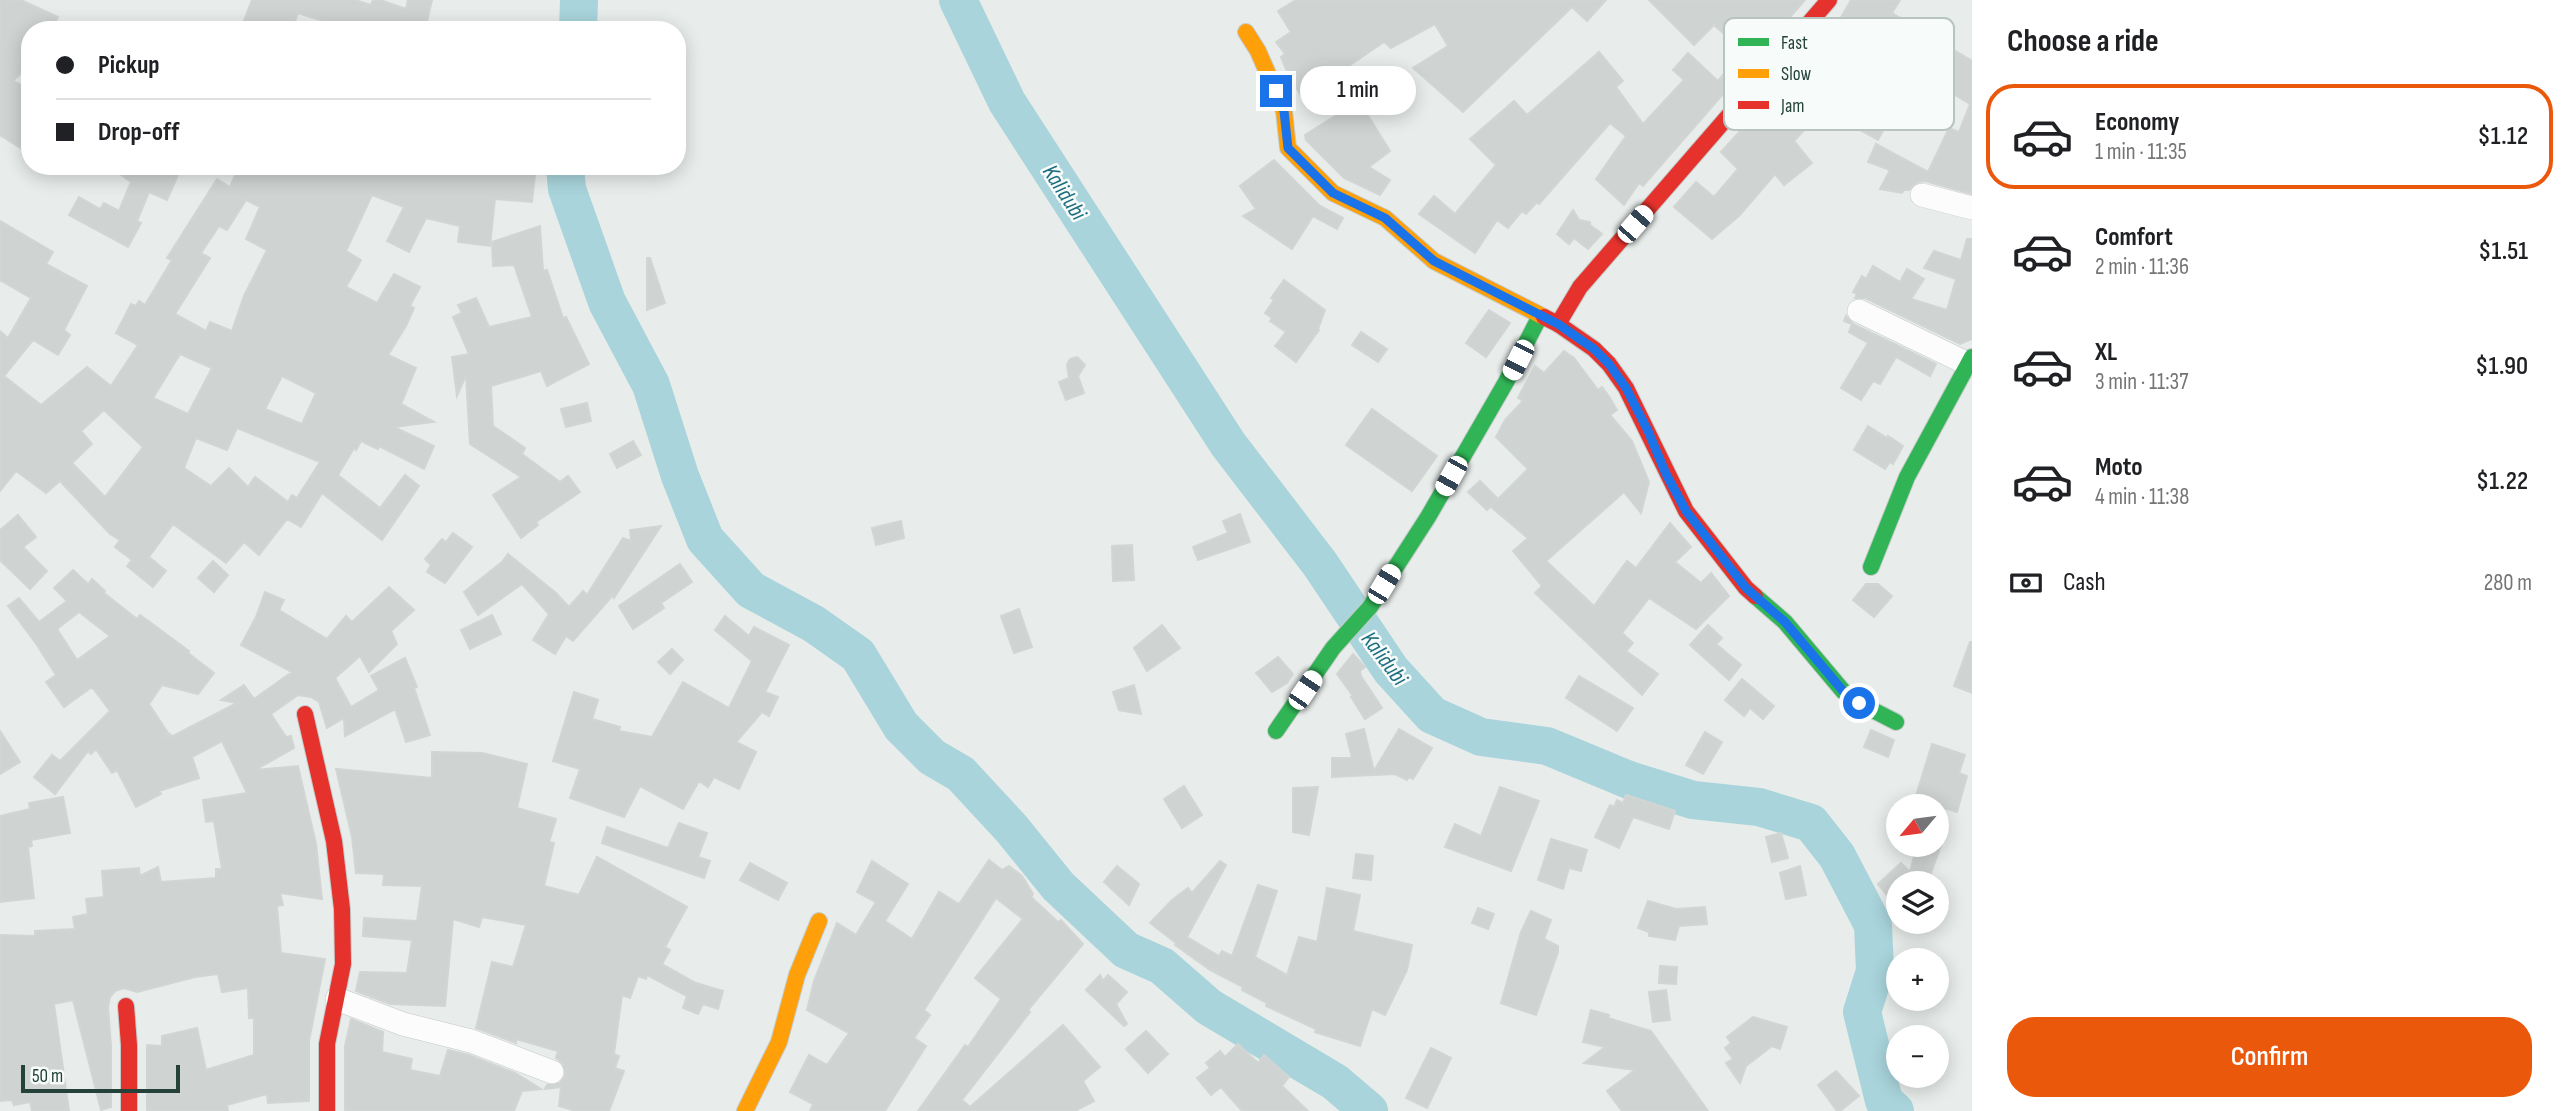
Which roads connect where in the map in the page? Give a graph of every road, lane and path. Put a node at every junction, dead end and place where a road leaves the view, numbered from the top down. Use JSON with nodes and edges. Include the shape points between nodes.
{"nodes":[{"id":1,"x":1829,"y":0,"type":"edge"},
{"id":2,"x":1813,"y":18,"type":"edge"},
{"id":3,"x":1246,"y":32,"type":"dead end"},
{"id":4,"x":1724,"y":121,"type":"edge"},
{"id":5,"x":1922,"y":195,"type":"dead end"},
{"id":6,"x":1972,"y":208,"type":"edge"},
{"id":7,"x":1859,"y":311,"type":"dead end"},
{"id":8,"x":1540,"y":316,"type":"junction"},
{"id":9,"x":1558,"y":324,"type":"junction"},
{"id":10,"x":1970,"y":360,"type":"edge"},
{"id":11,"x":1871,"y":567,"type":"dead end"},
{"id":12,"x":304,"y":714,"type":"dead end"},
{"id":13,"x":1896,"y":722,"type":"dead end"},
{"id":14,"x":1276,"y":731,"type":"dead end"},
{"id":15,"x":820,"y":921,"type":"dead end"},
{"id":16,"x":337,"y":999,"type":"junction"},
{"id":17,"x":126,"y":1006,"type":"dead end"},
{"id":18,"x":552,"y":1072,"type":"dead end"},
{"id":19,"x":129,"y":1111,"type":"edge"},
{"id":20,"x":327,"y":1111,"type":"edge"},
{"id":21,"x":745,"y":1111,"type":"edge"}],
"edges":[{"from":1,"to":2,"type":"street"},
{"from":3,"to":8,"type":"street","via":[[1284,111],[1288,148],[1333,193],[1385,218],[1434,261]]},
{"from":4,"to":9,"type":"street","via":[[1580,287]]},
{"from":5,"to":6,"type":"street"},
{"from":7,"to":10,"type":"street"},
{"from":8,"to":9,"type":"street"},
{"from":8,"to":14,"type":"street","via":[[1428,517],[1370,607],[1333,648]]},
{"from":9,"to":13,"type":"street","via":[[1609,364],[1626,388],[1686,511],[1746,588],[1785,622],[1843,691]]},
{"from":10,"to":11,"type":"street","via":[[1907,477]]},
{"from":12,"to":16,"type":"street","via":[[334,841],[342,909],[343,964]]},
{"from":15,"to":21,"type":"street","via":[[797,975],[779,1042]]},
{"from":16,"to":18,"type":"street"},
{"from":16,"to":20,"type":"street","via":[[327,1044]]},
{"from":17,"to":19,"type":"street"}]}
